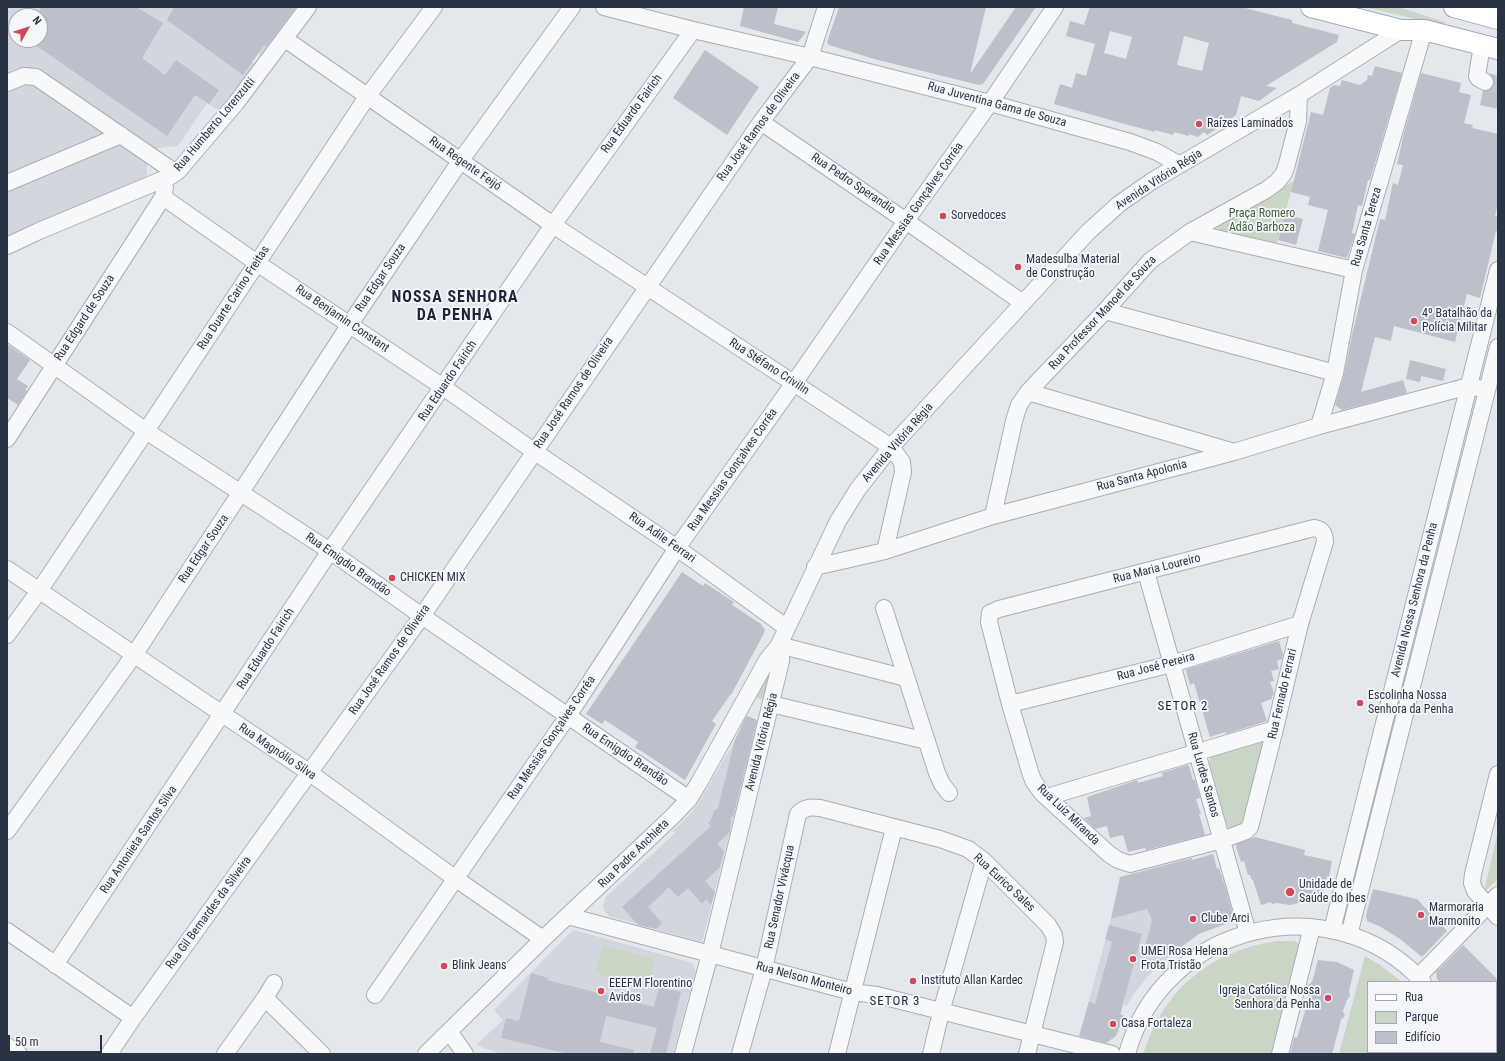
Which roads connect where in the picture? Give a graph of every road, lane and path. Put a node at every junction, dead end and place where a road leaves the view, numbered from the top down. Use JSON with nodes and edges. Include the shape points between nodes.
{"nodes":[{"id":1,"x":308,"y":7,"type":"edge"},
{"id":2,"x":434,"y":7,"type":"edge"},
{"id":3,"x":572,"y":7,"type":"edge"},
{"id":4,"x":604,"y":7,"type":"edge"},
{"id":5,"x":826,"y":7,"type":"edge"},
{"id":6,"x":1055,"y":7,"type":"edge"},
{"id":7,"x":1311,"y":7,"type":"edge"},
{"id":8,"x":1454,"y":7,"type":"edge"},
{"id":9,"x":1477,"y":10,"type":"edge"},
{"id":10,"x":1498,"y":19,"type":"edge"},
{"id":11,"x":693,"y":30,"type":"junction"},
{"id":12,"x":1401,"y":30,"type":"junction"},
{"id":13,"x":1424,"y":30,"type":"junction"},
{"id":14,"x":285,"y":39,"type":"junction"},
{"id":15,"x":1490,"y":47,"type":"edge"},
{"id":16,"x":810,"y":57,"type":"junction"},
{"id":17,"x":1485,"y":82,"type":"dead end"},
{"id":18,"x":7,"y":83,"type":"edge"},
{"id":19,"x":1299,"y":95,"type":"junction"},
{"id":20,"x":367,"y":97,"type":"junction"},
{"id":21,"x":990,"y":102,"type":"junction"},
{"id":22,"x":761,"y":122,"type":"junction"},
{"id":23,"x":121,"y":135,"type":"junction"},
{"id":24,"x":461,"y":160,"type":"junction"},
{"id":25,"x":1180,"y":165,"type":"junction"},
{"id":26,"x":171,"y":176,"type":"junction"},
{"id":27,"x":7,"y":184,"type":"edge"},
{"id":28,"x":163,"y":197,"type":"junction"},
{"id":29,"x":906,"y":221,"type":"junction"},
{"id":30,"x":553,"y":225,"type":"junction"},
{"id":31,"x":1190,"y":232,"type":"junction"},
{"id":32,"x":7,"y":246,"type":"edge"},
{"id":33,"x":257,"y":263,"type":"junction"},
{"id":34,"x":1354,"y":270,"type":"junction"},
{"id":35,"x":1498,"y":270,"type":"edge"},
{"id":36,"x":647,"y":287,"type":"junction"},
{"id":37,"x":1023,"y":303,"type":"junction"},
{"id":38,"x":1105,"y":311,"type":"junction"},
{"id":39,"x":350,"y":324,"type":"junction"},
{"id":40,"x":7,"y":332,"type":"edge"},
{"id":41,"x":1498,"y":347,"type":"edge"},
{"id":42,"x":54,"y":365,"type":"junction"},
{"id":43,"x":1335,"y":373,"type":"junction"},
{"id":44,"x":794,"y":384,"type":"junction"},
{"id":45,"x":1469,"y":386,"type":"junction"},
{"id":46,"x":443,"y":387,"type":"junction"},
{"id":47,"x":1487,"y":390,"type":"junction"},
{"id":48,"x":1028,"y":392,"type":"junction"},
{"id":49,"x":1319,"y":426,"type":"junction"},
{"id":50,"x":146,"y":431,"type":"junction"},
{"id":51,"x":7,"y":439,"type":"edge"},
{"id":52,"x":891,"y":448,"type":"junction"},
{"id":53,"x":535,"y":452,"type":"junction"},
{"id":54,"x":1234,"y":452,"type":"junction"},
{"id":55,"x":1444,"y":486,"type":"junction"},
{"id":56,"x":1462,"y":491,"type":"junction"},
{"id":57,"x":242,"y":492,"type":"junction"},
{"id":58,"x":993,"y":516,"type":"junction"},
{"id":59,"x":1323,"y":532,"type":"joint"},
{"id":60,"x":677,"y":548,"type":"junction"},
{"id":61,"x":330,"y":551,"type":"junction"},
{"id":62,"x":884,"y":551,"type":"junction"},
{"id":63,"x":815,"y":567,"type":"junction"},
{"id":64,"x":7,"y":569,"type":"edge"},
{"id":65,"x":1146,"y":572,"type":"junction"},
{"id":66,"x":1419,"y":582,"type":"junction"},
{"id":67,"x":1438,"y":587,"type":"junction"},
{"id":68,"x":39,"y":591,"type":"junction"},
{"id":69,"x":884,"y":608,"type":"dead end"},
{"id":70,"x":990,"y":613,"type":"joint"},
{"id":71,"x":422,"y":616,"type":"junction"},
{"id":72,"x":1300,"y":624,"type":"junction"},
{"id":73,"x":787,"y":628,"type":"junction"},
{"id":74,"x":7,"y":635,"type":"edge"},
{"id":75,"x":779,"y":645,"type":"junction"},
{"id":76,"x":134,"y":655,"type":"junction"},
{"id":77,"x":1172,"y":664,"type":"junction"},
{"id":78,"x":906,"y":678,"type":"junction"},
{"id":79,"x":743,"y":703,"type":"junction"},
{"id":80,"x":1010,"y":704,"type":"junction"},
{"id":81,"x":770,"y":707,"type":"junction"},
{"id":82,"x":222,"y":715,"type":"junction"},
{"id":83,"x":568,"y":716,"type":"junction"},
{"id":84,"x":1275,"y":729,"type":"junction"},
{"id":85,"x":927,"y":741,"type":"junction"},
{"id":86,"x":1197,"y":752,"type":"junction"},
{"id":87,"x":310,"y":774,"type":"junction"},
{"id":88,"x":1497,"y":784,"type":"edge"},
{"id":89,"x":949,"y":793,"type":"dead end"},
{"id":90,"x":1047,"y":797,"type":"junction"},
{"id":91,"x":689,"y":798,"type":"junction"},
{"id":92,"x":1364,"y":803,"type":"junction"},
{"id":93,"x":1382,"y":807,"type":"junction"},
{"id":94,"x":801,"y":811,"type":"joint"},
{"id":95,"x":894,"y":828,"type":"junction"},
{"id":96,"x":7,"y":831,"type":"edge"},
{"id":97,"x":1222,"y":840,"type":"junction"},
{"id":98,"x":984,"y":861,"type":"junction"},
{"id":99,"x":456,"y":879,"type":"junction"},
{"id":100,"x":1498,"y":895,"type":"edge"},
{"id":101,"x":1493,"y":912,"type":"edge"},
{"id":102,"x":568,"y":916,"type":"junction"},
{"id":103,"x":1312,"y":927,"type":"junction"},
{"id":104,"x":1332,"y":930,"type":"junction"},
{"id":105,"x":7,"y":931,"type":"edge"},
{"id":106,"x":1248,"y":932,"type":"junction"},
{"id":107,"x":1349,"y":935,"type":"junction"},
{"id":108,"x":543,"y":939,"type":"junction"},
{"id":109,"x":710,"y":954,"type":"junction"},
{"id":110,"x":55,"y":965,"type":"junction"},
{"id":111,"x":764,"y":968,"type":"junction"},
{"id":112,"x":1420,"y":980,"type":"edge"},
{"id":113,"x":274,"y":983,"type":"dead end"},
{"id":114,"x":852,"y":992,"type":"junction"},
{"id":115,"x":375,"y":995,"type":"dead end"},
{"id":116,"x":265,"y":998,"type":"junction"},
{"id":117,"x":941,"y":1012,"type":"junction"},
{"id":118,"x":133,"y":1018,"type":"junction"},
{"id":119,"x":449,"y":1031,"type":"junction"},
{"id":120,"x":1033,"y":1034,"type":"junction"},
{"id":121,"x":7,"y":1046,"type":"edge"},
{"id":122,"x":19,"y":1054,"type":"edge"},
{"id":123,"x":109,"y":1054,"type":"edge"},
{"id":124,"x":225,"y":1054,"type":"edge"},
{"id":125,"x":322,"y":1054,"type":"edge"},
{"id":126,"x":426,"y":1054,"type":"edge"},
{"id":127,"x":465,"y":1054,"type":"edge"},
{"id":128,"x":683,"y":1054,"type":"edge"},
{"id":129,"x":740,"y":1054,"type":"edge"},
{"id":130,"x":837,"y":1054,"type":"edge"},
{"id":131,"x":931,"y":1054,"type":"edge"},
{"id":132,"x":1027,"y":1054,"type":"edge"},
{"id":133,"x":1112,"y":1054,"type":"edge"},
{"id":134,"x":1127,"y":1054,"type":"edge"},
{"id":135,"x":1280,"y":1054,"type":"edge"}],
"edges":[{"from":1,"to":14,"type":"street","name":"Rua Humberto Lorenzutti"},
{"from":2,"to":20,"type":"street","name":"Rua Duarte Carino Freitas"},
{"from":3,"to":24,"type":"street","name":"Rua Edgar Souza"},
{"from":4,"to":11,"type":"street","name":"Rua Juventina Gama de Souza"},
{"from":5,"to":16,"type":"street","name":"Rua José Ramos de Oliveira"},
{"from":6,"to":21,"type":"street","name":"Rua Messias Gonçalves Corrêa"},
{"from":7,"to":12,"type":"main road"},
{"from":8,"to":9,"type":"main road"},
{"from":9,"to":10,"type":"main road"},
{"from":11,"to":16,"type":"street","name":"Rua Juventina Gama de Souza"},
{"from":11,"to":30,"type":"street","name":"Rua Eduardo Fairich"},
{"from":12,"to":13,"type":"main road"},
{"from":12,"to":19,"type":"street","name":"Avenida Vitória Régia"},
{"from":13,"to":15,"type":"main road"},
{"from":13,"to":34,"type":"street","name":"Rua Santa Tereza"},
{"from":14,"to":20,"type":"street","name":"Rua Regente Feijó"},
{"from":14,"to":26,"type":"street","name":"Rua Humberto Lorenzutti","via":[[236,103]]},
{"from":15,"to":17,"type":"street","via":[[1477,76]]},
{"from":16,"to":21,"type":"street","name":"Rua Juventina Gama de Souza"},
{"from":16,"to":22,"type":"street","name":"Rua José Ramos de Oliveira"},
{"from":18,"to":23,"type":"street","via":[[24,76],[36,77]]},
{"from":19,"to":25,"type":"street","name":"Avenida Vitória Régia"},
{"from":19,"to":31,"type":"street","name":"Rua Professor Manoel de Souza","via":[[1298,121],[1284,173],[1277,182]]},
{"from":20,"to":24,"type":"street","name":"Rua Regente Feijó"},
{"from":20,"to":33,"type":"street","name":"Rua Duarte Carino Freitas"},
{"from":21,"to":25,"type":"street","name":"Rua Juventina Gama de Souza","via":[[1130,142],[1157,152]]},
{"from":21,"to":29,"type":"street","name":"Rua Messias Gonçalves Corrêa"},
{"from":22,"to":29,"type":"street","name":"Rua Pedro Sperandio"},
{"from":22,"to":36,"type":"street","name":"Rua José Ramos de Oliveira"},
{"from":23,"to":26,"type":"street"},
{"from":23,"to":27,"type":"street"},
{"from":24,"to":30,"type":"street","name":"Rua Regente Feijó"},
{"from":24,"to":39,"type":"street","name":"Rua Edgar Souza"},
{"from":25,"to":37,"type":"street","name":"Avenida Vitória Régia","via":[[1119,204],[1088,232]]},
{"from":26,"to":28,"type":"street"},
{"from":26,"to":32,"type":"street","name":"Rua Humberto Lorenzutti"},
{"from":28,"to":33,"type":"street","name":"Rua Benjamin Constant"},
{"from":28,"to":42,"type":"street","name":"Rua Edgard de Souza"},
{"from":29,"to":37,"type":"street","name":"Rua Pedro Sperandio"},
{"from":29,"to":44,"type":"street","name":"Rua Messias Gonçalves Corrêa"},
{"from":30,"to":36,"type":"street","name":"Rua Regente Feijó"},
{"from":30,"to":46,"type":"street","name":"Rua Eduardo Fairich"},
{"from":31,"to":34,"type":"street"},
{"from":31,"to":38,"type":"street","name":"Rua Professor Manoel de Souza","via":[[1150,261]]},
{"from":33,"to":39,"type":"street","name":"Rua Benjamin Constant"},
{"from":33,"to":50,"type":"street","name":"Rua Duarte Carino Freitas"},
{"from":34,"to":43,"type":"street","name":"Rua Santa Tereza"},
{"from":35,"to":45,"type":"street","name":"Avenida Nossa Senhora da Penha"},
{"from":36,"to":44,"type":"street","name":"Rua Stéfano Crivilin"},
{"from":36,"to":53,"type":"street","name":"Rua José Ramos de Oliveira"},
{"from":37,"to":52,"type":"street","name":"Avenida Vitória Régia"},
{"from":38,"to":43,"type":"street"},
{"from":38,"to":48,"type":"street","name":"Rua Professor Manoel de Souza"},
{"from":39,"to":46,"type":"street","name":"Rua Benjamin Constant"},
{"from":39,"to":57,"type":"street","name":"Rua Edgar Souza"},
{"from":40,"to":42,"type":"street","name":"Rua Emigdio Brandão"},
{"from":41,"to":47,"type":"street","name":"Avenida Nossa Senhora da Penha"},
{"from":42,"to":50,"type":"street","name":"Rua Emigdio Brandão"},
{"from":42,"to":51,"type":"street","name":"Rua Edgard de Souza"},
{"from":43,"to":49,"type":"street","name":"Rua Santa Tereza"},
{"from":44,"to":52,"type":"street","name":"Rua Stéfano Crivilin"},
{"from":44,"to":60,"type":"street","name":"Rua Messias Gonçalves Corrêa"},
{"from":45,"to":47,"type":"street"},
{"from":45,"to":49,"type":"street","name":"Rua Santa Apolonia"},
{"from":45,"to":55,"type":"street","name":"Avenida Nossa Senhora da Penha"},
{"from":46,"to":53,"type":"street","name":"Rua Benjamin Constant"},
{"from":46,"to":61,"type":"street","name":"Rua Eduardo Fairich"},
{"from":47,"to":56,"type":"street","name":"Avenida Nossa Senhora da Penha"},
{"from":48,"to":54,"type":"street"},
{"from":48,"to":58,"type":"street","name":"Rua Professor Manoel de Souza","via":[[1019,405],[1014,421]]},
{"from":49,"to":54,"type":"street","name":"Rua Santa Apolonia"},
{"from":50,"to":57,"type":"street","name":"Rua Emigdio Brandão"},
{"from":50,"to":68,"type":"street","name":"Rua Duarte Carino Freitas"},
{"from":52,"to":62,"type":"street","via":[[902,462],[903,472]]},
{"from":52,"to":63,"type":"street","name":"Avenida Vitória Régia","via":[[858,489],[838,521]]},
{"from":53,"to":60,"type":"street","name":"Rua Adile Ferrari"},
{"from":53,"to":71,"type":"street","name":"Rua José Ramos de Oliveira"},
{"from":54,"to":58,"type":"street","name":"Rua Santa Apolonia"},
{"from":55,"to":56,"type":"street"},
{"from":55,"to":66,"type":"street","name":"Avenida Nossa Senhora da Penha"},
{"from":56,"to":67,"type":"street","name":"Avenida Nossa Senhora da Penha"},
{"from":57,"to":61,"type":"street","name":"Rua Emigdio Brandão"},
{"from":57,"to":76,"type":"street","name":"Rua Edgar Souza"},
{"from":58,"to":62,"type":"street","name":"Rua Santa Apolonia"},
{"from":59,"to":65,"type":"street","name":"Rua Maria Loureiro","via":[[1314,528]]},
{"from":59,"to":72,"type":"street","name":"Rua Fernado Ferrari","via":[[1325,542]]},
{"from":60,"to":73,"type":"street","name":"Rua Adile Ferrari"},
{"from":60,"to":83,"type":"street","name":"Rua Messias Gonçalves Corrêa"},
{"from":61,"to":71,"type":"street","name":"Rua Emigdio Brandão"},
{"from":61,"to":82,"type":"street","name":"Rua Eduardo Fairich"},
{"from":62,"to":63,"type":"street","name":"Rua Santa Apolonia"},
{"from":63,"to":73,"type":"street","name":"Avenida Vitória Régia"},
{"from":64,"to":68,"type":"street","name":"Rua Magnólio Silva"},
{"from":65,"to":70,"type":"street","name":"Rua Maria Loureiro"},
{"from":65,"to":77,"type":"street","name":"Rua Lurdes Santos"},
{"from":66,"to":67,"type":"street"},
{"from":66,"to":92,"type":"street","name":"Avenida Nossa Senhora da Penha"},
{"from":67,"to":93,"type":"street","name":"Avenida Nossa Senhora da Penha"},
{"from":68,"to":74,"type":"street","name":"Rua Duarte Carino Freitas"},
{"from":68,"to":76,"type":"street","name":"Rua Magnólio Silva"},
{"from":69,"to":78,"type":"street"},
{"from":70,"to":80,"type":"street","name":"Rua Luiz Miranda","via":[[989,622]]},
{"from":71,"to":83,"type":"street","name":"Rua Emigdio Brandão"},
{"from":71,"to":87,"type":"street","name":"Rua José Ramos de Oliveira"},
{"from":72,"to":77,"type":"street","name":"Rua José Pereira"},
{"from":72,"to":84,"type":"street","name":"Rua Fernado Ferrari"},
{"from":73,"to":75,"type":"street","name":"Avenida Vitória Régia"},
{"from":75,"to":78,"type":"street"},
{"from":75,"to":79,"type":"street","name":"Rua Padre Anchieta","via":[[770,655]]},
{"from":75,"to":81,"type":"street","name":"Avenida Vitória Régia","via":[[782,661]]},
{"from":76,"to":82,"type":"street","name":"Rua Magnólio Silva"},
{"from":76,"to":96,"type":"street","name":"Rua Edgar Souza"},
{"from":77,"to":80,"type":"street","name":"Rua José Pereira"},
{"from":77,"to":86,"type":"street","name":"Rua Lurdes Santos"},
{"from":78,"to":85,"type":"street"},
{"from":79,"to":81,"type":"street"},
{"from":79,"to":91,"type":"street","name":"Rua Padre Anchieta"},
{"from":80,"to":90,"type":"street","name":"Rua Luiz Miranda","via":[[1031,775]]},
{"from":81,"to":85,"type":"street"},
{"from":81,"to":109,"type":"street","name":"Avenida Vitória Régia"},
{"from":82,"to":87,"type":"street","name":"Rua Magnólio Silva"},
{"from":82,"to":110,"type":"street","name":"Rua Antonieta Santos Silva"},
{"from":83,"to":91,"type":"street","name":"Rua Emigdio Brandão"},
{"from":83,"to":99,"type":"street","name":"Rua Messias Gonçalves Corrêa"},
{"from":84,"to":86,"type":"street"},
{"from":84,"to":97,"type":"street","name":"Rua Fernado Ferrari","via":[[1250,827]]},
{"from":85,"to":89,"type":"street","via":[[939,779]]},
{"from":86,"to":90,"type":"street"},
{"from":86,"to":97,"type":"street","name":"Rua Lurdes Santos"},
{"from":87,"to":99,"type":"street","name":"Rua Magnólio Silva"},
{"from":87,"to":118,"type":"street","name":"Rua Gil Bernardes da Silveira"},
{"from":88,"to":101,"type":"street","via":[[1472,883],[1475,891]]},
{"from":90,"to":97,"type":"street","name":"Rua Luiz Miranda","via":[[1109,854],[1124,863],[1130,864]]},
{"from":91,"to":102,"type":"street","name":"Rua Padre Anchieta"},
{"from":92,"to":93,"type":"street"},
{"from":92,"to":104,"type":"street","name":"Avenida Nossa Senhora da Penha"},
{"from":93,"to":107,"type":"street","name":"Avenida Nossa Senhora da Penha"},
{"from":94,"to":95,"type":"street","name":"Rua Eurico Sales","via":[[811,807],[820,808]]},
{"from":94,"to":111,"type":"street","name":"Rua Senador Vivácqua","via":[[798,814]]},
{"from":95,"to":98,"type":"street","name":"Rua Eurico Sales","via":[[953,843],[968,849]]},
{"from":95,"to":114,"type":"street"},
{"from":97,"to":106,"type":"street","name":"Rua Lurdes Santos"},
{"from":98,"to":117,"type":"street"},
{"from":98,"to":120,"type":"street","name":"Rua Eurico Sales","via":[[1048,925],[1054,935],[1055,942]]},
{"from":99,"to":108,"type":"street","name":"Rua Magnólio Silva"},
{"from":99,"to":115,"type":"street","name":"Rua Messias Gonçalves Corrêa"},
{"from":100,"to":101,"type":"street"},
{"from":101,"to":112,"type":"street"},
{"from":102,"to":108,"type":"street","name":"Rua Padre Anchieta"},
{"from":102,"to":109,"type":"street","name":"Rua Nelson Monteiro"},
{"from":103,"to":104,"type":"street"},
{"from":103,"to":106,"type":"street","via":[[1272,927]]},
{"from":103,"to":135,"type":"street"},
{"from":104,"to":107,"type":"street"},
{"from":105,"to":110,"type":"street"},
{"from":106,"to":134,"type":"street","via":[[1206,950],[1178,971],[1144,1012]]},
{"from":107,"to":112,"type":"street","via":[[1386,952],[1405,965]]},
{"from":108,"to":119,"type":"street","name":"Rua Padre Anchieta"},
{"from":109,"to":111,"type":"street","name":"Rua Nelson Monteiro"},
{"from":109,"to":128,"type":"street","name":"Avenida Vitória Régia"},
{"from":110,"to":118,"type":"street"},
{"from":111,"to":114,"type":"street","name":"Rua Nelson Monteiro"},
{"from":111,"to":129,"type":"street","name":"Rua Senador Vivácqua"},
{"from":113,"to":116,"type":"street"},
{"from":114,"to":117,"type":"street","name":"Rua Nelson Monteiro","via":[[877,995]]},
{"from":114,"to":130,"type":"street"},
{"from":116,"to":124,"type":"street"},
{"from":116,"to":125,"type":"street"},
{"from":117,"to":120,"type":"street","name":"Rua Nelson Monteiro"},
{"from":117,"to":131,"type":"street"},
{"from":118,"to":123,"type":"street","name":"Rua Gil Bernardes da Silveira"},
{"from":119,"to":126,"type":"street","name":"Rua Padre Anchieta"},
{"from":119,"to":127,"type":"street"},
{"from":120,"to":132,"type":"street"},
{"from":120,"to":133,"type":"street","name":"Rua Nelson Monteiro"},
{"from":121,"to":122,"type":"street"}]}
